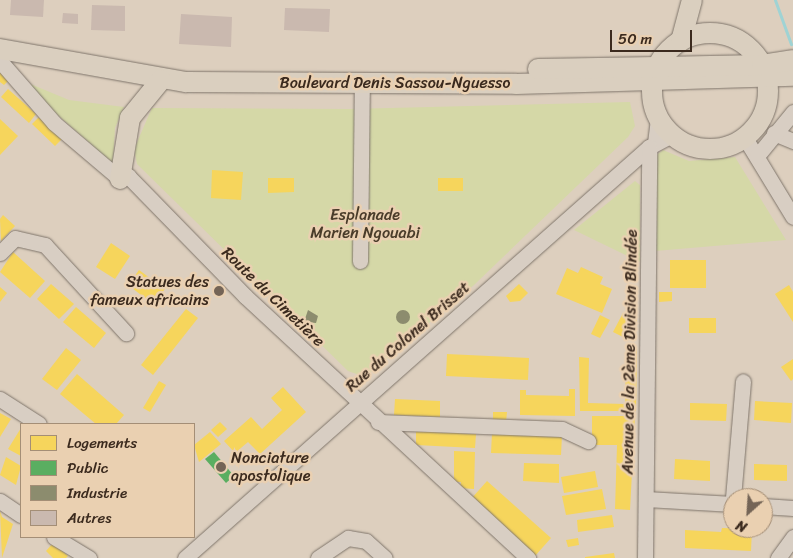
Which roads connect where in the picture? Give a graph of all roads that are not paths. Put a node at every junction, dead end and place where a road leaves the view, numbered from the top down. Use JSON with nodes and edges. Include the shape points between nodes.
{"nodes":[{"id":1,"x":692,"y":3,"type":"edge"},
{"id":2,"x":719,"y":34,"type":"junction"},
{"id":3,"x":0,"y":38,"type":"edge"},
{"id":4,"x":681,"y":41,"type":"junction"},
{"id":5,"x":0,"y":49,"type":"edge"},
{"id":6,"x":793,"y":60,"type":"edge"},
{"id":7,"x":0,"y":61,"type":"edge"},
{"id":8,"x":765,"y":73,"type":"junction"},
{"id":9,"x":655,"y":75,"type":"junction"},
{"id":10,"x":793,"y":76,"type":"edge"},
{"id":11,"x":161,"y":80,"type":"junction"},
{"id":12,"x":362,"y":83,"type":"junction"},
{"id":13,"x":793,"y":112,"type":"edge"},
{"id":14,"x":774,"y":133,"type":"junction"},
{"id":15,"x":745,"y":138,"type":"junction"},
{"id":16,"x":659,"y":142,"type":"junction"},
{"id":17,"x":793,"y":142,"type":"edge"},
{"id":18,"x":757,"y":156,"type":"junction"},
{"id":19,"x":120,"y":180,"type":"junction"},
{"id":20,"x":793,"y":217,"type":"edge"},
{"id":21,"x":0,"y":253,"type":"edge"},
{"id":22,"x":360,"y":261,"type":"dead end"},
{"id":23,"x":126,"y":334,"type":"dead end"},
{"id":24,"x":743,"y":381,"type":"dead end"},
{"id":25,"x":0,"y":399,"type":"edge"},
{"id":26,"x":358,"y":403,"type":"junction"},
{"id":27,"x":378,"y":422,"type":"junction"},
{"id":28,"x":37,"y":423,"type":"edge"},
{"id":29,"x":588,"y":440,"type":"dead end"},
{"id":30,"x":734,"y":488,"type":"edge"},
{"id":31,"x":646,"y":499,"type":"junction"},
{"id":32,"x":0,"y":502,"type":"edge"},
{"id":33,"x":723,"y":503,"type":"edge"},
{"id":34,"x":773,"y":507,"type":"edge"},
{"id":35,"x":793,"y":508,"type":"edge"},
{"id":36,"x":20,"y":515,"type":"edge"},
{"id":37,"x":793,"y":537,"type":"edge"},
{"id":38,"x":56,"y":538,"type":"edge"},
{"id":39,"x":89,"y":558,"type":"edge"},
{"id":40,"x":186,"y":558,"type":"edge"},
{"id":41,"x":318,"y":558,"type":"edge"},
{"id":42,"x":385,"y":558,"type":"edge"},
{"id":43,"x":528,"y":558,"type":"edge"},
{"id":44,"x":645,"y":558,"type":"edge"},
{"id":45,"x":778,"y":558,"type":"edge"}],
"edges":[{"from":1,"to":2,"type":"main road"},
{"from":1,"to":4,"type":"main road"},
{"from":2,"to":4,"type":"main road"},
{"from":2,"to":8,"type":"main road","via":[[751,50]]},
{"from":3,"to":9,"type":"main road","name":"Boulevard Denis Sassou-Nguesso","via":[[125,62],[208,71]]},
{"from":4,"to":9,"type":"main road"},
{"from":5,"to":11,"type":"main road","name":"Boulevard Denis Sassou-Nguesso"},
{"from":6,"to":8,"type":"main road","name":"Boulevard Denis Sassou-Nguesso"},
{"from":7,"to":19,"type":"street","name":"Route du Cimetière","via":[[54,124]]},
{"from":8,"to":9,"type":"main road","name":"Boulevard Denis Sassou-Nguesso"},
{"from":8,"to":10,"type":"main road","name":"Boulevard Denis Sassou-Nguesso"},
{"from":8,"to":15,"type":"main road","via":[[765,112]]},
{"from":9,"to":12,"type":"main road","name":"Boulevard Denis Sassou-Nguesso"},
{"from":9,"to":16,"type":"main road"},
{"from":11,"to":12,"type":"main road","name":"Boulevard Denis Sassou-Nguesso"},
{"from":11,"to":19,"type":"main road","via":[[130,118]]},
{"from":12,"to":22,"type":"street"},
{"from":13,"to":14,"type":"street"},
{"from":14,"to":17,"type":"street"},
{"from":14,"to":18,"type":"street"},
{"from":15,"to":16,"type":"main road","via":[[716,149]]},
{"from":15,"to":18,"type":"street"},
{"from":16,"to":26,"type":"street","name":"Rue du Colonel Brisset"},
{"from":16,"to":31,"type":"street","name":"Avenue de la 2ème Division Blindée"},
{"from":18,"to":20,"type":"street"},
{"from":19,"to":26,"type":"street","name":"Route du Cimetière","via":[[128,176]]},
{"from":21,"to":23,"type":"street","via":[[15,238],[45,246]]},
{"from":24,"to":30,"type":"street"},
{"from":25,"to":28,"type":"street"},
{"from":26,"to":27,"type":"street","name":"Route du Cimetière"},
{"from":26,"to":40,"type":"street","name":"Rue du Colonel Brisset"},
{"from":27,"to":29,"type":"street","via":[[562,429]]},
{"from":27,"to":43,"type":"street","name":"Route du Cimetière"},
{"from":31,"to":33,"type":"street"},
{"from":31,"to":44,"type":"street","name":"Avenue de la 2ème Division Blindée"},
{"from":32,"to":36,"type":"street"},
{"from":34,"to":35,"type":"street"},
{"from":37,"to":45,"type":"street"},
{"from":38,"to":39,"type":"street"},
{"from":41,"to":42,"type":"street","via":[[348,538],[366,540]]}]}
